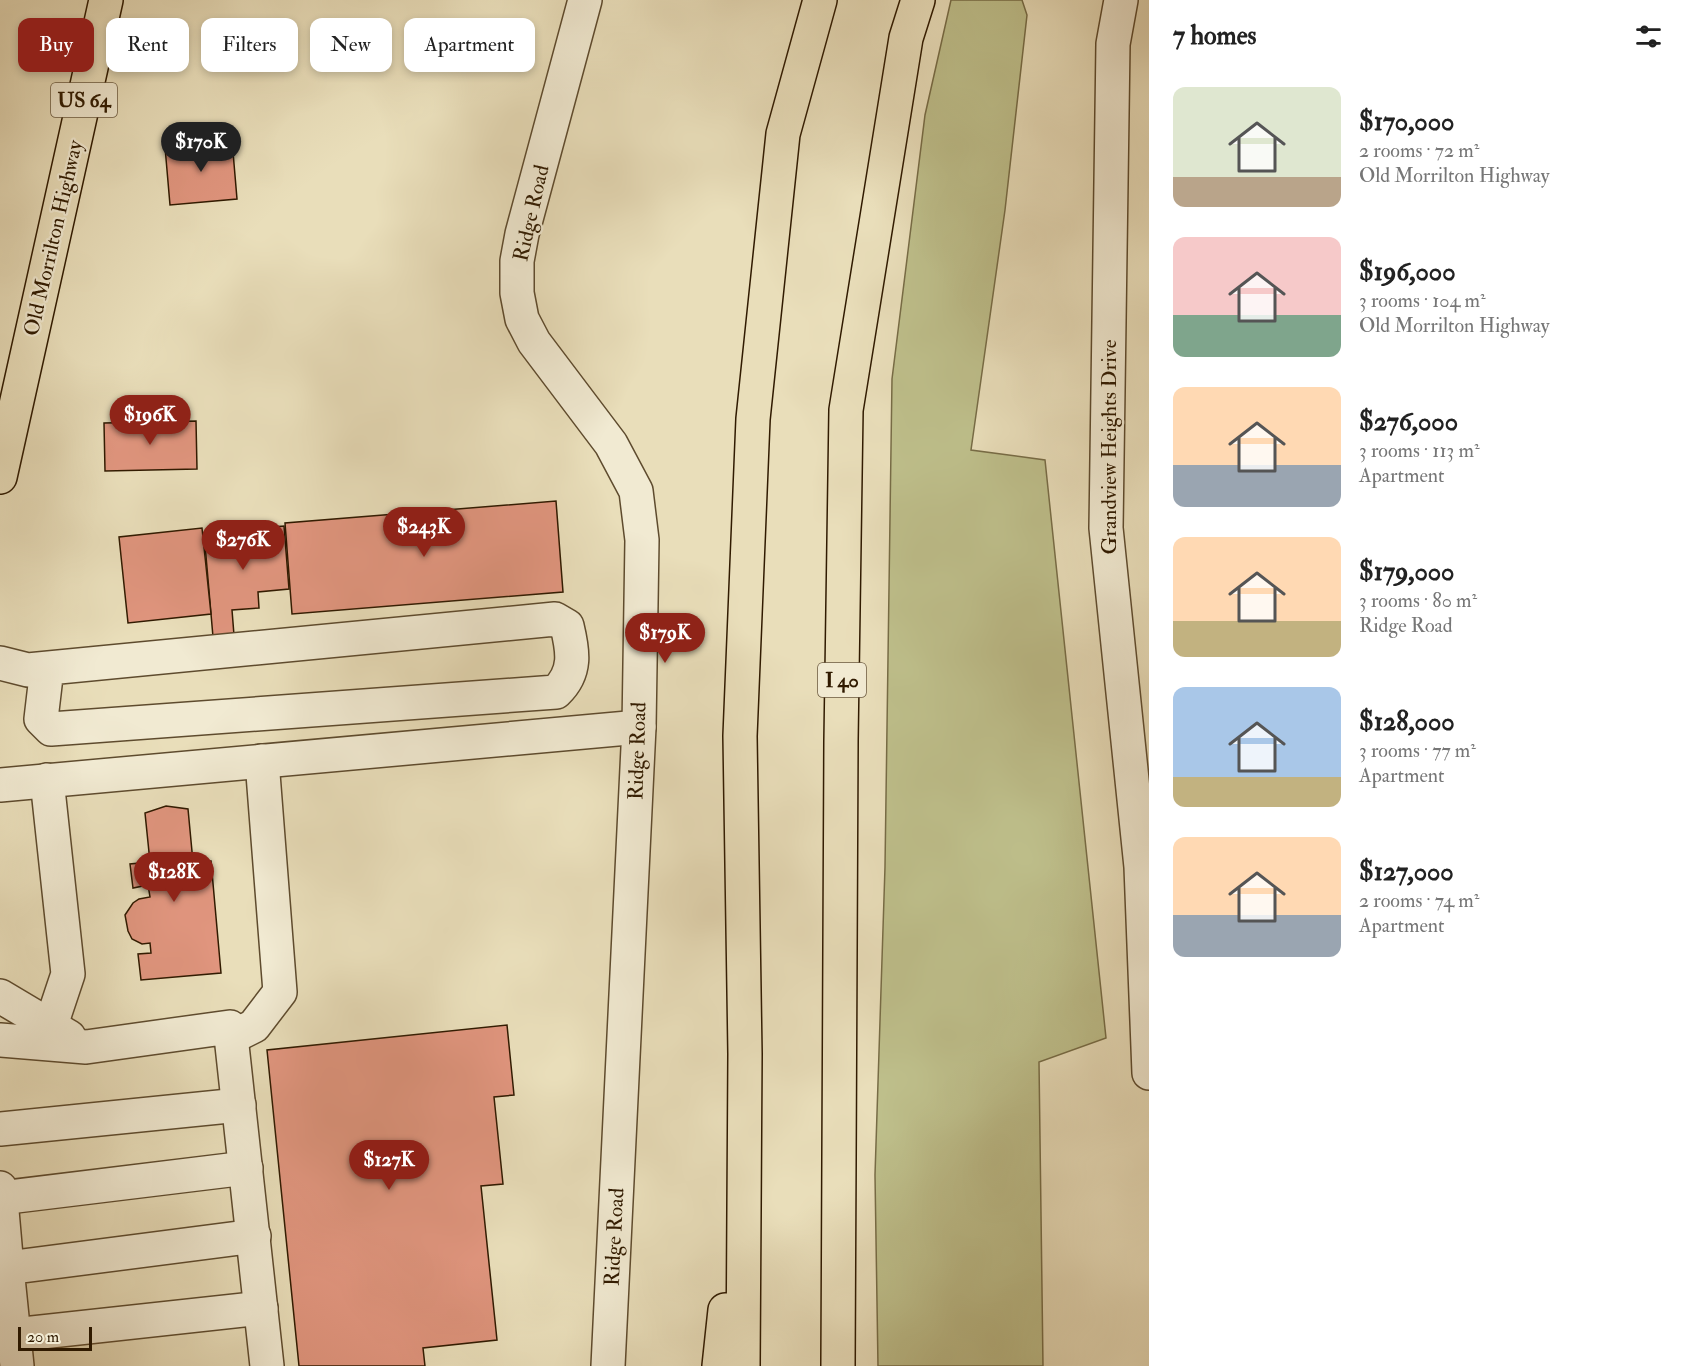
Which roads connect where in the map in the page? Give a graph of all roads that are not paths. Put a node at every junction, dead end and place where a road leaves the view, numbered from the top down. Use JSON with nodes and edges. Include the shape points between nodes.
{"nodes":[{"id":1,"x":106,"y":0,"type":"edge"},
{"id":2,"x":585,"y":0,"type":"edge"},
{"id":3,"x":820,"y":0,"type":"edge"},
{"id":4,"x":918,"y":0,"type":"edge"},
{"id":5,"x":1121,"y":0,"type":"edge"},
{"id":6,"x":1,"y":465,"type":"edge"},
{"id":7,"x":0,"y":663,"type":"edge"},
{"id":8,"x":47,"y":668,"type":"junction"},
{"id":9,"x":639,"y":728,"type":"junction"},
{"id":10,"x":262,"y":761,"type":"junction"},
{"id":11,"x":47,"y":780,"type":"junction"},
{"id":12,"x":0,"y":785,"type":"edge"},
{"id":13,"x":0,"y":996,"type":"edge"},
{"id":14,"x":50,"y":1028,"type":"junction"},
{"id":15,"x":232,"y":1037,"type":"junction"},
{"id":16,"x":0,"y":1040,"type":"edge"},
{"id":17,"x":86,"y":1047,"type":"junction"},
{"id":18,"x":745,"y":1054,"type":"junction"},
{"id":19,"x":1149,"y":1072,"type":"edge"},
{"id":20,"x":239,"y":1106,"type":"junction"},
{"id":21,"x":0,"y":1129,"type":"edge"},
{"id":22,"x":246,"y":1167,"type":"junction"},
{"id":23,"x":0,"y":1194,"type":"edge"},
{"id":24,"x":254,"y":1236,"type":"junction"},
{"id":25,"x":4,"y":1269,"type":"edge"},
{"id":26,"x":261,"y":1308,"type":"junction"},
{"id":27,"x":15,"y":1351,"type":"edge"},
{"id":28,"x":267,"y":1366,"type":"edge"},
{"id":29,"x":608,"y":1366,"type":"edge"},
{"id":30,"x":719,"y":1366,"type":"edge"},
{"id":31,"x":743,"y":1366,"type":"edge"},
{"id":32,"x":838,"y":1366,"type":"edge"}],
"edges":[{"from":1,"to":6,"type":"main road","name":"Old Morrilton Highway","number":"US 64"},
{"from":2,"to":9,"type":"street","name":"Ridge Road","via":[[522,234],[517,293],[522,319],[534,342],[611,444],[636,491],[642,540]]},
{"from":3,"to":18,"type":"main road","via":[[783,134],[753,419],[740,736]]},
{"from":4,"to":32,"type":"main road","number":"I 40","via":[[906,38],[846,410]]},
{"from":5,"to":19,"type":"street","name":"Grandview Heights Drive","via":[[1113,44],[1106,528],[1141,867]]},
{"from":7,"to":8,"type":"street","via":[[28,670]]},
{"from":8,"to":8,"type":"street","via":[[41,719],[51,729],[556,692],[566,684],[574,654],[567,626],[555,619]]},
{"from":9,"to":10,"type":"street"},
{"from":9,"to":29,"type":"street","name":"Ridge Road"},
{"from":10,"to":11,"type":"street"},
{"from":10,"to":15,"type":"street","via":[[280,992],[254,1026]]},
{"from":11,"to":12,"type":"street"},
{"from":11,"to":14,"type":"street","via":[[68,974]]},
{"from":13,"to":14,"type":"street"},
{"from":14,"to":17,"type":"street"},
{"from":15,"to":17,"type":"street","via":[[230,1027]]},
{"from":15,"to":20,"type":"street"},
{"from":16,"to":17,"type":"street"},
{"from":18,"to":30,"type":"main road"},
{"from":18,"to":31,"type":"main road"},
{"from":20,"to":21,"type":"street"},
{"from":20,"to":22,"type":"street"},
{"from":22,"to":23,"type":"street"},
{"from":22,"to":24,"type":"street"},
{"from":23,"to":25,"type":"street"},
{"from":24,"to":25,"type":"street"},
{"from":24,"to":26,"type":"street"},
{"from":25,"to":27,"type":"street"},
{"from":26,"to":27,"type":"street"},
{"from":26,"to":28,"type":"street"}]}
